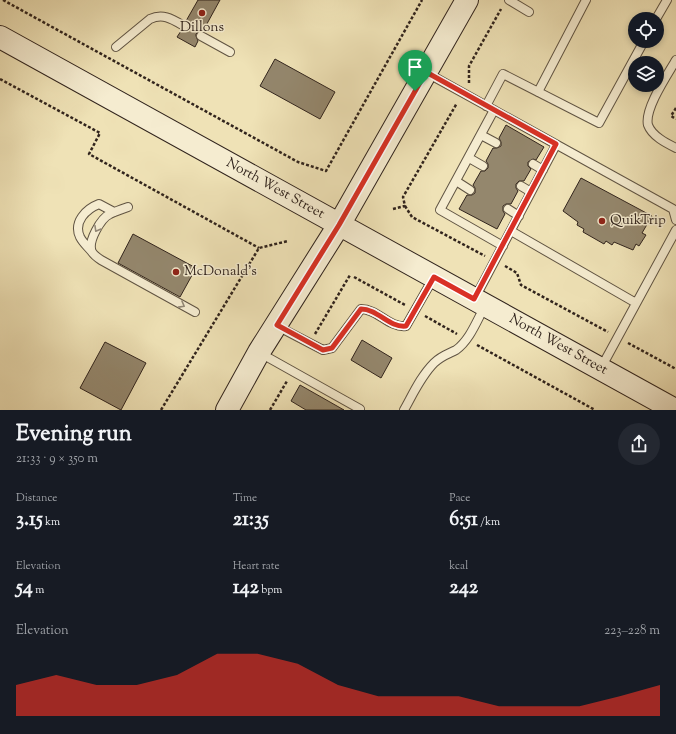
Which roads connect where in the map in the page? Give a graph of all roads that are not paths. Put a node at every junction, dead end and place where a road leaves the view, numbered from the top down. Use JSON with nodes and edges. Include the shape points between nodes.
{"nodes":[{"id":1,"x":467,"y":0,"type":"edge"},
{"id":2,"x":509,"y":0,"type":"edge"},
{"id":3,"x":586,"y":0,"type":"edge"},
{"id":4,"x":667,"y":0,"type":"edge"},
{"id":5,"x":529,"y":12,"type":"dead end"},
{"id":6,"x":660,"y":12,"type":"edge"},
{"id":7,"x":184,"y":26,"type":"dead end"},
{"id":8,"x":200,"y":36,"type":"dead end"},
{"id":9,"x":0,"y":38,"type":"edge"},
{"id":10,"x":116,"y":47,"type":"dead end"},
{"id":11,"x":640,"y":48,"type":"edge"},
{"id":12,"x":230,"y":52,"type":"dead end"},
{"id":13,"x":676,"y":60,"type":"edge"},
{"id":14,"x":426,"y":72,"type":"junction"},
{"id":15,"x":538,"y":92,"type":"junction"},
{"id":16,"x":486,"y":106,"type":"junction"},
{"id":17,"x":494,"y":110,"type":"junction"},
{"id":18,"x":481,"y":135,"type":"junction"},
{"id":19,"x":496,"y":144,"type":"dead end"},
{"id":20,"x":556,"y":144,"type":"junction"},
{"id":21,"x":676,"y":148,"type":"edge"},
{"id":22,"x":468,"y":158,"type":"junction"},
{"id":23,"x":534,"y":164,"type":"dead end"},
{"id":24,"x":483,"y":166,"type":"dead end"},
{"id":25,"x":543,"y":170,"type":"junction"},
{"id":26,"x":456,"y":181,"type":"junction"},
{"id":27,"x":521,"y":186,"type":"dead end"},
{"id":28,"x":470,"y":190,"type":"dead end"},
{"id":29,"x":531,"y":192,"type":"junction"},
{"id":30,"x":128,"y":207,"type":"dead end"},
{"id":31,"x":508,"y":209,"type":"dead end"},
{"id":32,"x":114,"y":212,"type":"junction"},
{"id":33,"x":518,"y":216,"type":"junction"},
{"id":34,"x":676,"y":220,"type":"edge"},
{"id":35,"x":339,"y":225,"type":"junction"},
{"id":36,"x":676,"y":230,"type":"edge"},
{"id":37,"x":510,"y":231,"type":"junction"},
{"id":38,"x":503,"y":246,"type":"junction"},
{"id":39,"x":92,"y":252,"type":"junction"},
{"id":40,"x":434,"y":277,"type":"junction"},
{"id":41,"x":480,"y":302,"type":"junction"},
{"id":42,"x":636,"y":303,"type":"junction"},
{"id":43,"x":195,"y":312,"type":"dead end"},
{"id":44,"x":277,"y":325,"type":"junction"},
{"id":45,"x":260,"y":352,"type":"junction"},
{"id":46,"x":601,"y":368,"type":"junction"},
{"id":47,"x":360,"y":409,"type":"edge"},
{"id":48,"x":227,"y":410,"type":"edge"},
{"id":49,"x":404,"y":410,"type":"edge"},
{"id":50,"x":675,"y":410,"type":"edge"}],
"edges":[{"from":1,"to":14,"type":"main road"},
{"from":2,"to":5,"type":"lane"},
{"from":3,"to":15,"type":"lane"},
{"from":4,"to":6,"type":"lane"},
{"from":7,"to":10,"type":"lane","via":[[169,18],[155,16]]},
{"from":8,"to":12,"type":"lane"},
{"from":9,"to":35,"type":"main road","name":"North West Street"},
{"from":11,"to":15,"type":"lane","via":[[599,123]]},
{"from":13,"to":21,"type":"lane","via":[[651,105],[648,126],[662,141]]},
{"from":14,"to":16,"type":"lane"},
{"from":14,"to":35,"type":"main road"},
{"from":15,"to":16,"type":"lane","via":[[503,74]]},
{"from":16,"to":17,"type":"lane"},
{"from":17,"to":18,"type":"lane"},
{"from":17,"to":20,"type":"lane"},
{"from":18,"to":19,"type":"lane"},
{"from":18,"to":22,"type":"lane"},
{"from":20,"to":25,"type":"lane"},
{"from":20,"to":34,"type":"lane","via":[[673,209]]},
{"from":22,"to":24,"type":"lane"},
{"from":22,"to":26,"type":"lane"},
{"from":23,"to":25,"type":"lane"},
{"from":25,"to":29,"type":"lane"},
{"from":26,"to":28,"type":"lane"},
{"from":26,"to":38,"type":"lane","via":[[440,210]]},
{"from":27,"to":29,"type":"lane"},
{"from":29,"to":33,"type":"lane"},
{"from":30,"to":32,"type":"lane"},
{"from":31,"to":33,"type":"lane"},
{"from":32,"to":39,"type":"lane","one_way":true,"via":[[104,218],[95,233]]},
{"from":32,"to":39,"type":"lane","via":[[99,204],[84,214],[79,226],[79,235]]},
{"from":33,"to":37,"type":"lane"},
{"from":35,"to":40,"type":"main road","name":"North West Street"},
{"from":35,"to":44,"type":"main road"},
{"from":36,"to":42,"type":"lane"},
{"from":37,"to":38,"type":"lane"},
{"from":37,"to":42,"type":"lane"},
{"from":38,"to":41,"type":"lane"},
{"from":39,"to":43,"type":"lane","one_way":true,"via":[[101,260]]},
{"from":40,"to":41,"type":"main road","name":"North West Street"},
{"from":40,"to":44,"type":"lane","via":[[406,326],[398,327],[369,309],[361,309],[332,348],[323,350]]},
{"from":41,"to":46,"type":"main road","name":"North West Street"},
{"from":41,"to":49,"type":"lane","via":[[466,339],[456,350],[434,363]]},
{"from":42,"to":46,"type":"lane"},
{"from":44,"to":45,"type":"main road"},
{"from":45,"to":47,"type":"lane"},
{"from":45,"to":48,"type":"main road"},
{"from":46,"to":50,"type":"main road","name":"North West Street"}]}
